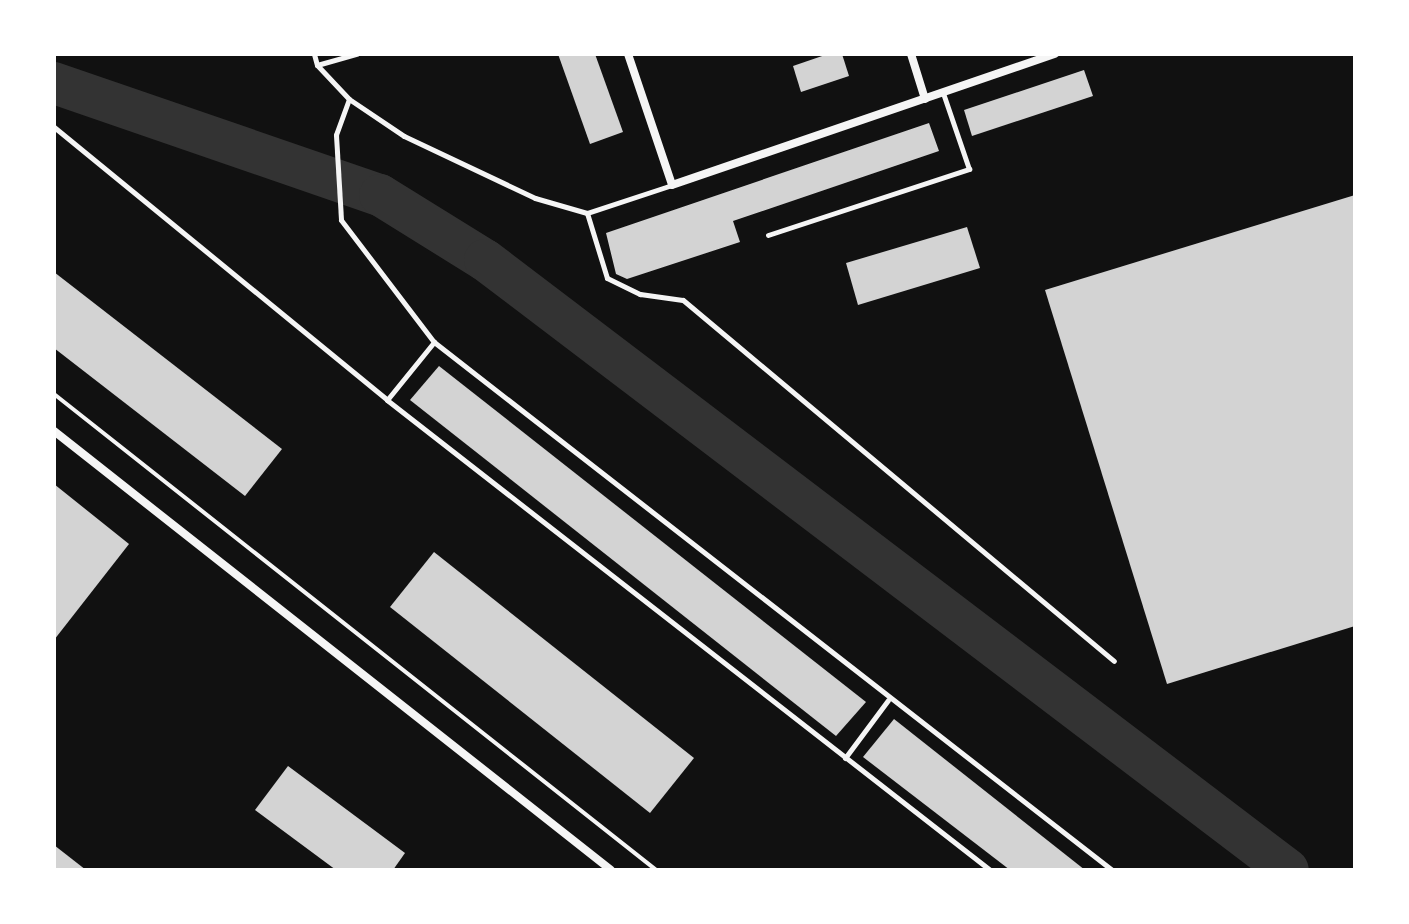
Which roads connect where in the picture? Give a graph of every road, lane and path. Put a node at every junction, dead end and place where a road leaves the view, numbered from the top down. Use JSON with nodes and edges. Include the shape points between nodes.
{"nodes":[{"id":1,"x":314,"y":54,"type":"edge"},
{"id":2,"x":356,"y":54,"type":"edge"},
{"id":3,"x":628,"y":54,"type":"edge"},
{"id":4,"x":911,"y":54,"type":"edge"},
{"id":5,"x":1055,"y":54,"type":"edge"},
{"id":6,"x":317,"y":65,"type":"junction"},
{"id":7,"x":943,"y":93,"type":"junction"},
{"id":8,"x":349,"y":99,"type":"junction"},
{"id":9,"x":925,"y":99,"type":"junction"},
{"id":10,"x":54,"y":127,"type":"edge"},
{"id":11,"x":672,"y":185,"type":"junction"},
{"id":12,"x":587,"y":213,"type":"junction"},
{"id":13,"x":768,"y":235,"type":"dead end"},
{"id":14,"x":434,"y":342,"type":"junction"},
{"id":15,"x":54,"y":394,"type":"edge"},
{"id":16,"x":387,"y":400,"type":"junction"},
{"id":17,"x":54,"y":431,"type":"edge"},
{"id":18,"x":1114,"y":661,"type":"dead end"},
{"id":19,"x":888,"y":700,"type":"junction"},
{"id":20,"x":845,"y":758,"type":"junction"},
{"id":21,"x":611,"y":870,"type":"edge"},
{"id":22,"x":656,"y":870,"type":"edge"},
{"id":23,"x":990,"y":870,"type":"edge"},
{"id":24,"x":1112,"y":870,"type":"edge"}],
"edges":[{"from":1,"to":6,"type":"lane"},
{"from":2,"to":6,"type":"lane"},
{"from":3,"to":11,"type":"street"},
{"from":4,"to":9,"type":"street"},
{"from":5,"to":7,"type":"street"},
{"from":6,"to":8,"type":"lane"},
{"from":7,"to":9,"type":"street"},
{"from":7,"to":13,"type":"lane","via":[[969,169]]},
{"from":8,"to":12,"type":"lane","via":[[456,163],[535,198]]},
{"from":8,"to":14,"type":"lane","via":[[336,135],[341,220]]},
{"from":9,"to":11,"type":"street"},
{"from":10,"to":16,"type":"lane"},
{"from":11,"to":12,"type":"lane"},
{"from":12,"to":18,"type":"lane","via":[[607,278],[640,294],[683,300]]},
{"from":14,"to":16,"type":"lane"},
{"from":14,"to":19,"type":"lane"},
{"from":15,"to":22,"type":"path"},
{"from":16,"to":20,"type":"lane"},
{"from":17,"to":21,"type":"street"},
{"from":19,"to":20,"type":"lane"},
{"from":19,"to":24,"type":"lane"},
{"from":20,"to":23,"type":"lane"}]}
